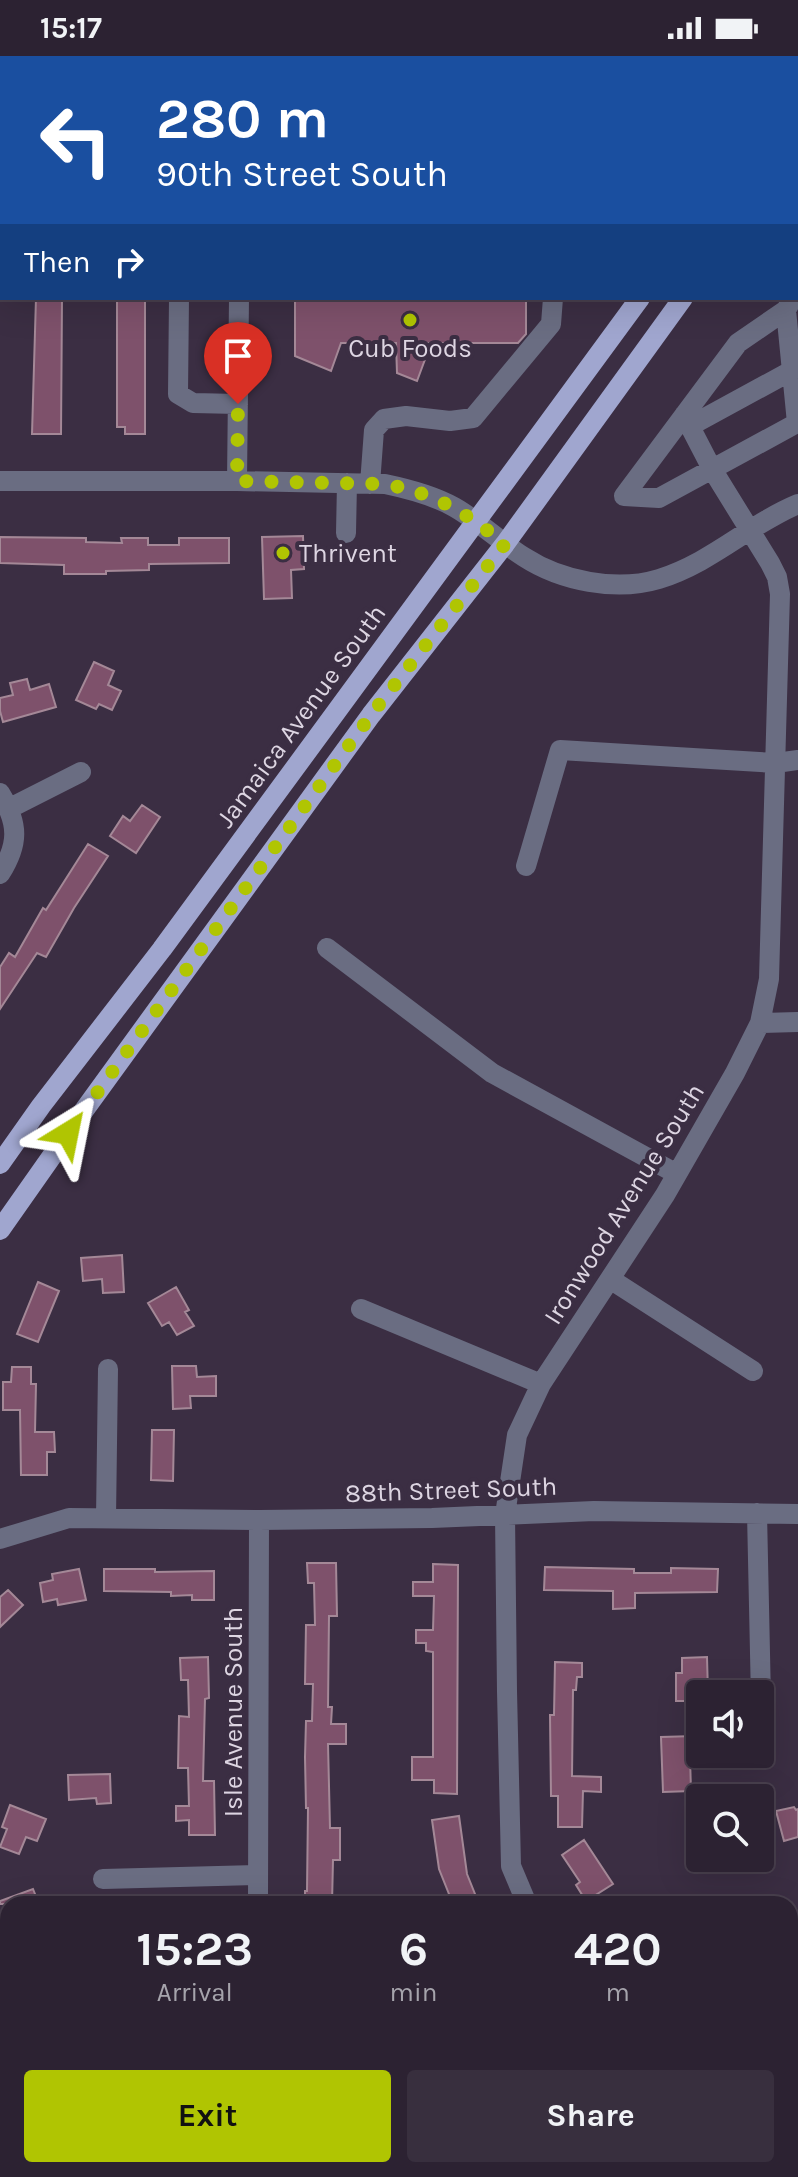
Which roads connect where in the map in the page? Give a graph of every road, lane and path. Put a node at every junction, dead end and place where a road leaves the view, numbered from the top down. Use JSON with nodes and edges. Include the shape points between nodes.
{"nodes":[{"id":1,"x":179,"y":300,"type":"edge"},
{"id":2,"x":239,"y":300,"type":"edge"},
{"id":3,"x":553,"y":300,"type":"edge"},
{"id":4,"x":639,"y":300,"type":"edge"},
{"id":5,"x":682,"y":300,"type":"edge"},
{"id":6,"x":789,"y":300,"type":"edge"},
{"id":7,"x":793,"y":300,"type":"edge"},
{"id":8,"x":791,"y":371,"type":"junction"},
{"id":9,"x":238,"y":404,"type":"junction"},
{"id":10,"x":687,"y":421,"type":"junction"},
{"id":11,"x":712,"y":469,"type":"junction"},
{"id":12,"x":0,"y":481,"type":"edge"},
{"id":13,"x":237,"y":481,"type":"junction"},
{"id":14,"x":347,"y":483,"type":"junction"},
{"id":15,"x":370,"y":484,"type":"junction"},
{"id":16,"x":798,"y":504,"type":"edge"},
{"id":17,"x":476,"y":521,"type":"junction"},
{"id":18,"x":751,"y":531,"type":"junction"},
{"id":19,"x":346,"y":533,"type":"dead end"},
{"id":20,"x":505,"y":544,"type":"junction"},
{"id":21,"x":798,"y":760,"type":"edge"},
{"id":22,"x":776,"y":763,"type":"junction"},
{"id":23,"x":81,"y":772,"type":"dead end"},
{"id":24,"x":5,"y":801,"type":"edge"},
{"id":25,"x":526,"y":866,"type":"dead end"},
{"id":26,"x":0,"y":874,"type":"edge"},
{"id":27,"x":327,"y":948,"type":"dead end"},
{"id":28,"x":798,"y":1022,"type":"edge"},
{"id":29,"x":760,"y":1023,"type":"junction"},
{"id":30,"x":0,"y":1164,"type":"edge"},
{"id":31,"x":677,"y":1174,"type":"junction"},
{"id":32,"x":0,"y":1230,"type":"edge"},
{"id":33,"x":610,"y":1279,"type":"junction"},
{"id":34,"x":361,"y":1309,"type":"dead end"},
{"id":35,"x":108,"y":1369,"type":"dead end"},
{"id":36,"x":753,"y":1371,"type":"dead end"},
{"id":37,"x":541,"y":1384,"type":"junction"},
{"id":38,"x":757,"y":1513,"type":"junction"},
{"id":39,"x":798,"y":1514,"type":"edge"},
{"id":40,"x":505,"y":1515,"type":"junction"},
{"id":41,"x":106,"y":1518,"type":"junction"},
{"id":42,"x":259,"y":1520,"type":"junction"},
{"id":43,"x":0,"y":1539,"type":"edge"},
{"id":44,"x":761,"y":1680,"type":"edge"},
{"id":45,"x":258,"y":1875,"type":"junction"},
{"id":46,"x":103,"y":1879,"type":"dead end"},
{"id":47,"x":258,"y":1896,"type":"edge"},
{"id":48,"x":524,"y":1896,"type":"edge"}],
"edges":[{"from":1,"to":9,"type":"street","via":[[178,394],[193,403]]},
{"from":2,"to":9,"type":"street"},
{"from":3,"to":15,"type":"street","via":[[551,324],[473,418],[384,419],[374,430]]},
{"from":4,"to":17,"type":"main road","name":"Jamaica Avenue South"},
{"from":5,"to":20,"type":"main road"},
{"from":6,"to":10,"type":"street","via":[[738,343]]},
{"from":7,"to":8,"type":"street"},
{"from":8,"to":10,"type":"street"},
{"from":8,"to":11,"type":"street","via":[[797,423]]},
{"from":9,"to":13,"type":"street"},
{"from":10,"to":11,"type":"street","name":"Ironwood Avenue South"},
{"from":10,"to":11,"type":"street","via":[[624,496],[659,498]]},
{"from":11,"to":18,"type":"street","name":"Ironwood Avenue South"},
{"from":12,"to":13,"type":"street"},
{"from":13,"to":14,"type":"street"},
{"from":14,"to":15,"type":"street"},
{"from":14,"to":19,"type":"street"},
{"from":15,"to":17,"type":"street","via":[[431,496]]},
{"from":16,"to":18,"type":"street"},
{"from":17,"to":20,"type":"street"},
{"from":17,"to":30,"type":"main road","name":"Jamaica Avenue South"},
{"from":18,"to":20,"type":"street","via":[[702,562],[654,580],[627,583],[555,573]]},
{"from":18,"to":22,"type":"street","name":"Ironwood Avenue South","via":[[777,577],[780,594]]},
{"from":20,"to":32,"type":"main road","via":[[371,715]]},
{"from":21,"to":22,"type":"street"},
{"from":22,"to":25,"type":"street","via":[[560,750]]},
{"from":22,"to":29,"type":"street","name":"Ironwood Avenue South","via":[[769,979]]},
{"from":23,"to":24,"type":"street"},
{"from":24,"to":26,"type":"street","via":[[14,828],[13,854]]},
{"from":27,"to":31,"type":"street","via":[[492,1073]]},
{"from":28,"to":29,"type":"street"},
{"from":29,"to":31,"type":"street","name":"Ironwood Avenue South"},
{"from":31,"to":33,"type":"street","name":"Ironwood Avenue South"},
{"from":33,"to":36,"type":"street"},
{"from":33,"to":37,"type":"street","name":"Ironwood Avenue South"},
{"from":34,"to":37,"type":"street"},
{"from":35,"to":41,"type":"street"},
{"from":37,"to":40,"type":"street","name":"Ironwood Avenue South","via":[[517,1435]]},
{"from":38,"to":39,"type":"street","name":"88th Street South"},
{"from":38,"to":40,"type":"street","name":"88th Street South"},
{"from":38,"to":44,"type":"street"},
{"from":40,"to":42,"type":"street","name":"88th Street South"},
{"from":40,"to":48,"type":"street","name":"Ironwood Avenue South","via":[[511,1866]]},
{"from":41,"to":42,"type":"street","name":"88th Street South"},
{"from":41,"to":43,"type":"street","name":"88th Street South","via":[[69,1518]]},
{"from":42,"to":45,"type":"street","name":"Isle Avenue South"},
{"from":45,"to":46,"type":"street"},
{"from":45,"to":47,"type":"street","name":"Isle Avenue South"}]}
